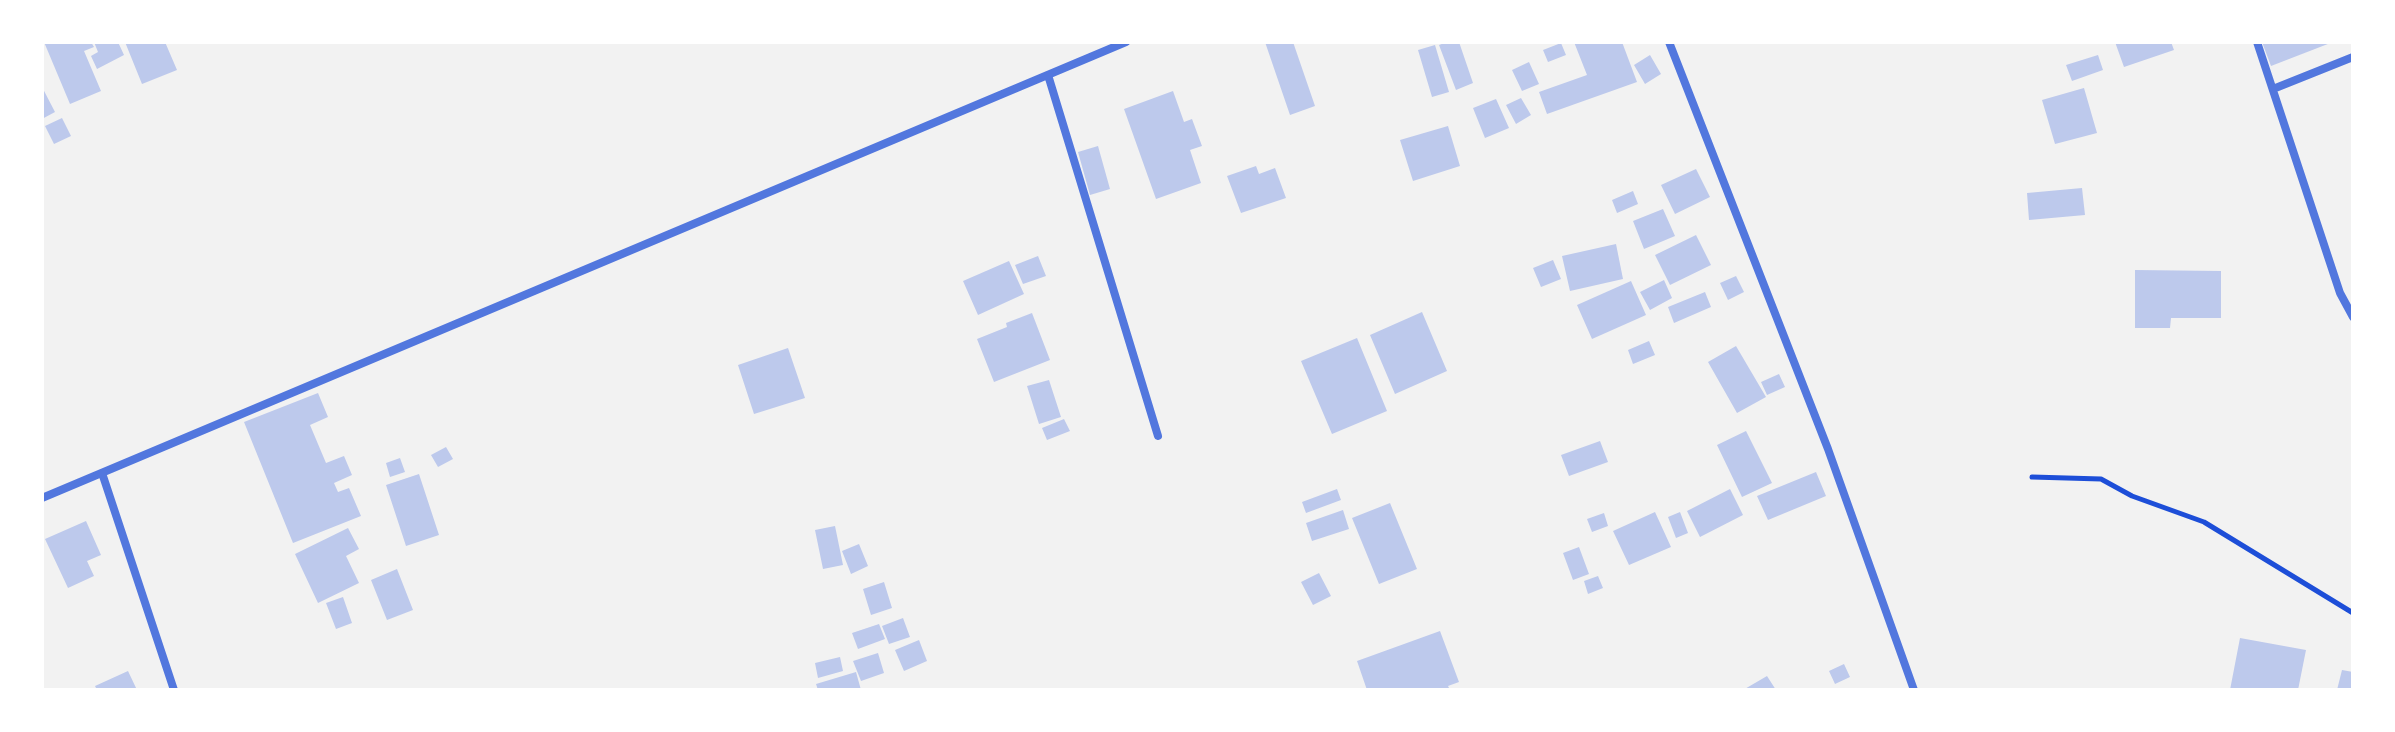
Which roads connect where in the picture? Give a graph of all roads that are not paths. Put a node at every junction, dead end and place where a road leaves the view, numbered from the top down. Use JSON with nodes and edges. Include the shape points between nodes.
{"nodes":[{"id":1,"x":1126,"y":42,"type":"edge"},
{"id":2,"x":1669,"y":42,"type":"edge"},
{"id":3,"x":2257,"y":42,"type":"edge"},
{"id":4,"x":2353,"y":57,"type":"edge"},
{"id":5,"x":1048,"y":75,"type":"junction"},
{"id":6,"x":2273,"y":89,"type":"junction"},
{"id":7,"x":2349,"y":301,"type":"edge"},
{"id":8,"x":2353,"y":317,"type":"edge"},
{"id":9,"x":1158,"y":436,"type":"dead end"},
{"id":10,"x":102,"y":473,"type":"junction"},
{"id":11,"x":42,"y":498,"type":"edge"},
{"id":12,"x":174,"y":690,"type":"edge"},
{"id":13,"x":1914,"y":690,"type":"edge"}],
"edges":[{"from":1,"to":5,"type":"street"},
{"from":2,"to":13,"type":"street","via":[[1828,449]]},
{"from":3,"to":6,"type":"street"},
{"from":4,"to":6,"type":"street"},
{"from":5,"to":9,"type":"street"},
{"from":5,"to":10,"type":"street"},
{"from":6,"to":7,"type":"street"},
{"from":7,"to":8,"type":"street"},
{"from":10,"to":11,"type":"street"},
{"from":10,"to":12,"type":"street"}]}
